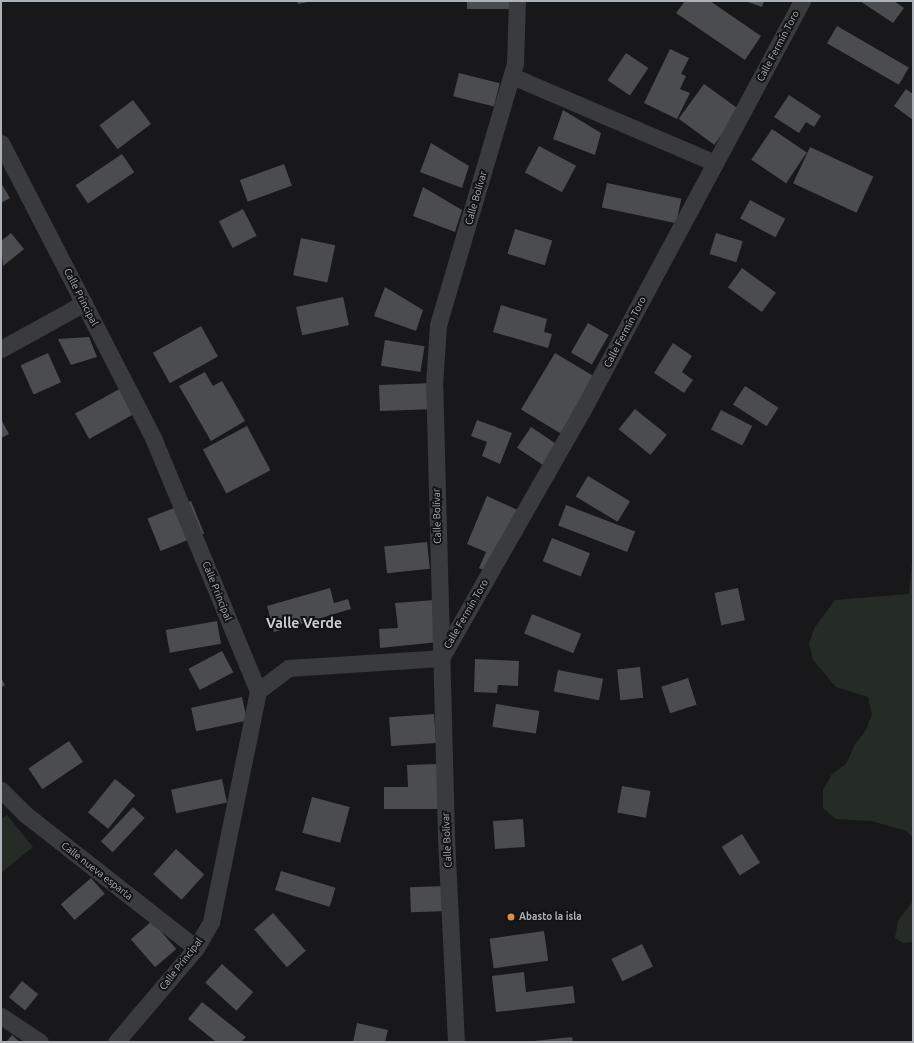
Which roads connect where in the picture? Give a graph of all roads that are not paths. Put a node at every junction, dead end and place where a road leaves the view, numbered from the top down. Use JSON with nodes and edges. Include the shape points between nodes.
{"nodes":[{"id":1,"x":517,"y":1,"type":"edge"},
{"id":2,"x":802,"y":1,"type":"edge"},
{"id":3,"x":512,"y":76,"type":"junction"},
{"id":4,"x":1,"y":143,"type":"edge"},
{"id":5,"x":715,"y":163,"type":"junction"},
{"id":6,"x":84,"y":303,"type":"junction"},
{"id":7,"x":1,"y":349,"type":"edge"},
{"id":8,"x":441,"y":658,"type":"junction"},
{"id":9,"x":258,"y":691,"type":"junction"},
{"id":10,"x":1,"y":790,"type":"edge"},
{"id":11,"x":196,"y":948,"type":"junction"},
{"id":12,"x":1,"y":1016,"type":"edge"},
{"id":13,"x":40,"y":1042,"type":"edge"},
{"id":14,"x":116,"y":1042,"type":"edge"},
{"id":15,"x":456,"y":1042,"type":"edge"}],
"edges":[{"from":1,"to":3,"type":"street","name":"Calle Bolívar","via":[[515,64]]},
{"from":2,"to":5,"type":"street","name":"Calle Fermín Toro"},
{"from":3,"to":5,"type":"street"},
{"from":3,"to":8,"type":"street","name":"Calle Bolívar","via":[[438,325],[434,385]]},
{"from":4,"to":6,"type":"street","name":"Calle Principal"},
{"from":5,"to":8,"type":"street","name":"Calle Fermín Toro","via":[[582,413]]},
{"from":6,"to":7,"type":"street"},
{"from":6,"to":9,"type":"street","name":"Calle Principal","via":[[154,440]]},
{"from":8,"to":9,"type":"street","via":[[288,668]]},
{"from":8,"to":15,"type":"street","name":"Calle Bolívar"},
{"from":9,"to":11,"type":"street","name":"Calle Principal","via":[[211,922]]},
{"from":10,"to":11,"type":"street","name":"Calle nueva esparta","via":[[25,814]]},
{"from":11,"to":14,"type":"street","name":"Calle Principal"},
{"from":12,"to":13,"type":"street"}]}
